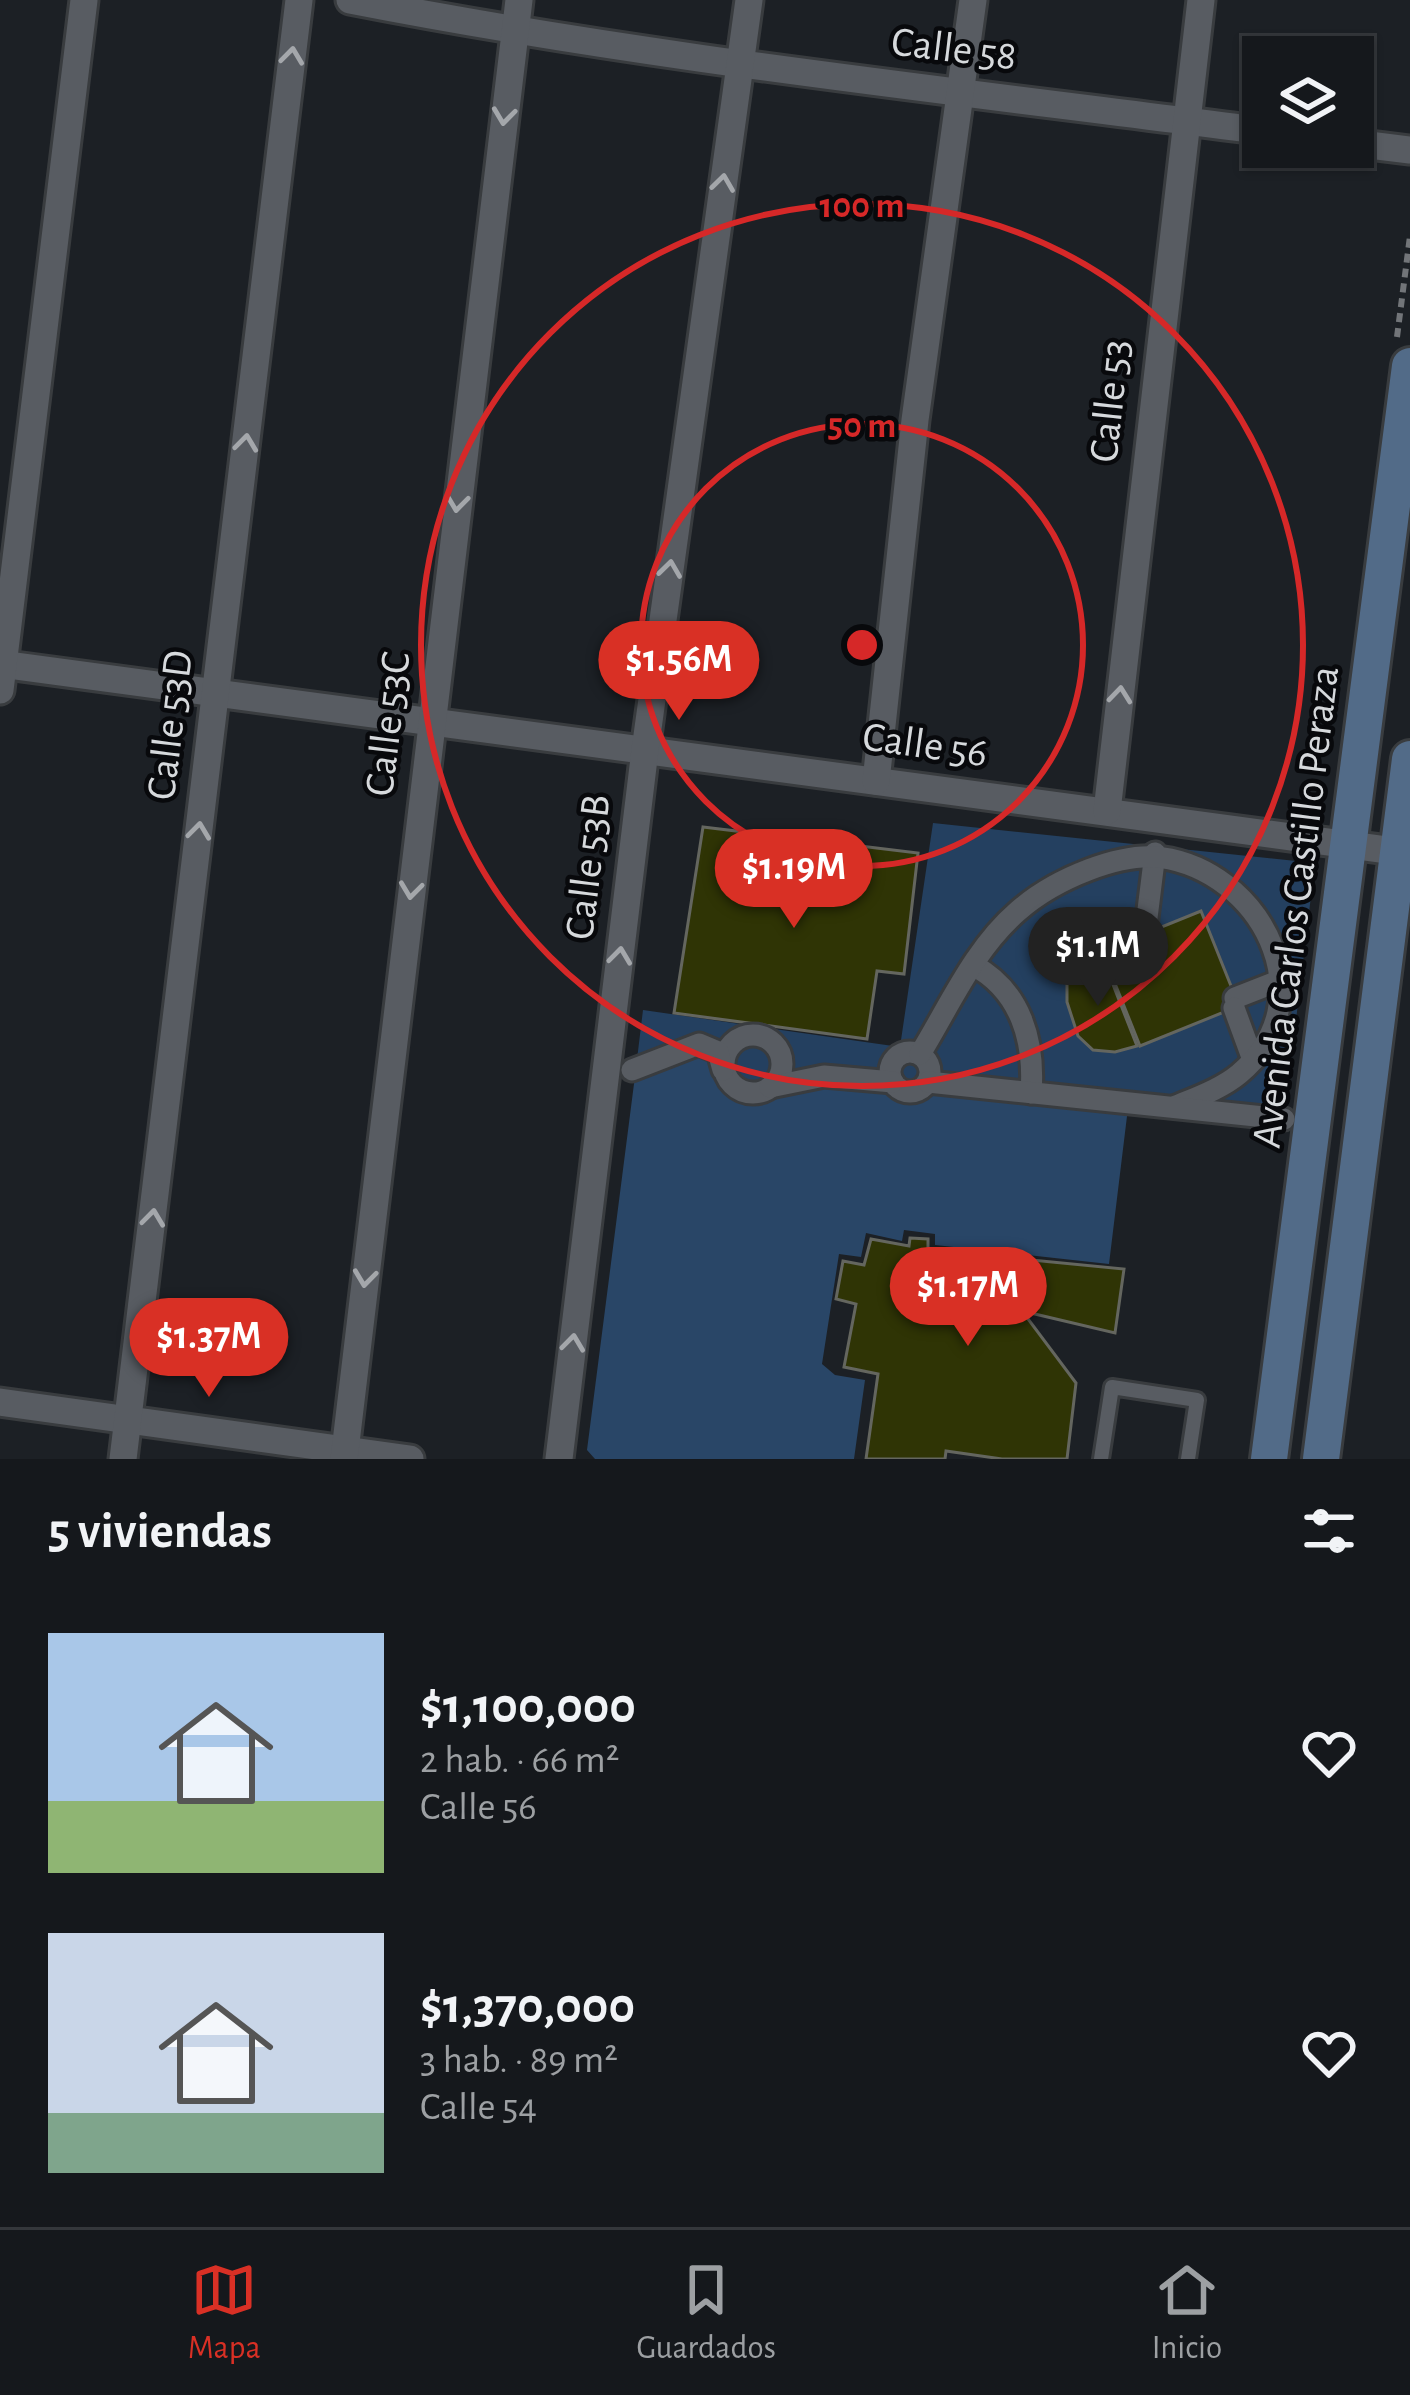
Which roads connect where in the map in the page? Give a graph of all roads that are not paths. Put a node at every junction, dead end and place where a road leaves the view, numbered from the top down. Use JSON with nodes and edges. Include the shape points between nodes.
{"nodes":[{"id":1,"x":84,"y":0,"type":"edge"},
{"id":2,"x":299,"y":0,"type":"edge"},
{"id":3,"x":350,"y":0,"type":"edge"},
{"id":4,"x":519,"y":0,"type":"edge"},
{"id":5,"x":749,"y":0,"type":"edge"},
{"id":6,"x":973,"y":0,"type":"edge"},
{"id":7,"x":1201,"y":0,"type":"edge"},
{"id":8,"x":514,"y":32,"type":"junction"},
{"id":9,"x":740,"y":64,"type":"junction"},
{"id":10,"x":959,"y":91,"type":"junction"},
{"id":11,"x":1184,"y":121,"type":"junction"},
{"id":12,"x":1242,"y":128,"type":"edge"},
{"id":13,"x":1374,"y":146,"type":"edge"},
{"id":14,"x":1410,"y":151,"type":"edge"},
{"id":15,"x":1410,"y":365,"type":"edge"},
{"id":16,"x":1,"y":673,"type":"edge"},
{"id":17,"x":216,"y":693,"type":"junction"},
{"id":18,"x":430,"y":722,"type":"junction"},
{"id":19,"x":645,"y":750,"type":"junction"},
{"id":20,"x":1410,"y":759,"type":"edge"},
{"id":21,"x":877,"y":781,"type":"junction"},
{"id":22,"x":1107,"y":812,"type":"junction"},
{"id":23,"x":1350,"y":844,"type":"junction"},
{"id":24,"x":1405,"y":852,"type":"edge"},
{"id":25,"x":1155,"y":855,"type":"junction"},
{"id":26,"x":1145,"y":934,"type":"dead end"},
{"id":27,"x":973,"y":965,"type":"junction"},
{"id":28,"x":1280,"y":980,"type":"junction"},
{"id":29,"x":920,"y":1054,"type":"junction"},
{"id":30,"x":1253,"y":1060,"type":"junction"},
{"id":31,"x":632,"y":1070,"type":"dead end"},
{"id":32,"x":728,"y":1078,"type":"junction"},
{"id":33,"x":892,"y":1082,"type":"junction"},
{"id":34,"x":928,"y":1082,"type":"junction"},
{"id":35,"x":770,"y":1087,"type":"junction"},
{"id":36,"x":1031,"y":1093,"type":"junction"},
{"id":37,"x":1174,"y":1108,"type":"junction"},
{"id":38,"x":1284,"y":1119,"type":"dead end"},
{"id":39,"x":0,"y":1402,"type":"edge"},
{"id":40,"x":128,"y":1421,"type":"junction"},
{"id":41,"x":344,"y":1455,"type":"edge"},
{"id":42,"x":123,"y":1459,"type":"edge"},
{"id":43,"x":410,"y":1459,"type":"edge"},
{"id":44,"x":559,"y":1459,"type":"edge"},
{"id":45,"x":1101,"y":1459,"type":"edge"},
{"id":46,"x":1189,"y":1459,"type":"edge"},
{"id":47,"x":1269,"y":1459,"type":"edge"},
{"id":48,"x":1321,"y":1459,"type":"edge"}],
"edges":[{"from":1,"to":16,"type":"street"},
{"from":17,"to":2,"type":"street","name":"Calle 53D","one_way":true},
{"from":3,"to":8,"type":"street","name":"Calle 58"},
{"from":4,"to":8,"type":"street","name":"Calle 53C"},
{"from":5,"to":9,"type":"street","name":"Calle 53B"},
{"from":6,"to":10,"type":"street"},
{"from":7,"to":11,"type":"street","name":"Calle 53"},
{"from":8,"to":9,"type":"street","name":"Calle 58"},
{"from":8,"to":18,"type":"street","name":"Calle 53C","one_way":true},
{"from":9,"to":10,"type":"street","name":"Calle 58"},
{"from":19,"to":9,"type":"street","name":"Calle 53B","one_way":true},
{"from":10,"to":11,"type":"street","name":"Calle 58"},
{"from":10,"to":21,"type":"street"},
{"from":11,"to":12,"type":"street","name":"Calle 58"},
{"from":22,"to":11,"type":"street","name":"Calle 53","one_way":true},
{"from":13,"to":14,"type":"street"},
{"from":15,"to":23,"type":"main road","name":"Avenida Carlos Castillo Peraza"},
{"from":16,"to":17,"type":"street","name":"Calle 56"},
{"from":17,"to":18,"type":"street","name":"Calle 56"},
{"from":40,"to":17,"type":"street","name":"Calle 53D","one_way":true},
{"from":18,"to":19,"type":"street","name":"Calle 56"},
{"from":18,"to":41,"type":"street","name":"Calle 53C","one_way":true},
{"from":19,"to":21,"type":"street","name":"Calle 56"},
{"from":44,"to":19,"type":"street","name":"Calle 53B","one_way":true},
{"from":20,"to":24,"type":"main road"},
{"from":21,"to":22,"type":"street","name":"Calle 56"},
{"from":22,"to":23,"type":"street","name":"Calle 56"},
{"from":23,"to":24,"type":"street","name":"Calle 56"},
{"from":23,"to":47,"type":"main road","name":"Avenida Carlos Castillo Peraza"},
{"from":24,"to":48,"type":"main road"},
{"from":25,"to":26,"type":"street"},
{"from":25,"to":27,"type":"street","via":[[1042,893]]},
{"from":25,"to":28,"type":"street","via":[[1190,865],[1242,898],[1268,932]]},
{"from":27,"to":29,"type":"street"},
{"from":27,"to":36,"type":"street","via":[[1002,986],[1021,1016],[1032,1054]]},
{"from":28,"to":30,"type":"street","via":[[1270,1035]]},
{"from":28,"to":30,"type":"street","via":[[1234,1003]]},
{"from":29,"to":33,"type":"street","via":[[896,1057]]},
{"from":29,"to":34,"type":"street","via":[[929,1063]]},
{"from":30,"to":37,"type":"street"},
{"from":31,"to":32,"type":"street","via":[[700,1044],[718,1052]]},
{"from":32,"to":35,"type":"street","via":[[742,1091]]},
{"from":32,"to":35,"type":"street","via":[[728,1050],[743,1037],[761,1036],[782,1064]]},
{"from":33,"to":34,"type":"street","via":[[908,1092]]},
{"from":33,"to":35,"type":"street","via":[[824,1076]]},
{"from":34,"to":36,"type":"street"},
{"from":36,"to":37,"type":"street"},
{"from":37,"to":38,"type":"street"},
{"from":39,"to":40,"type":"street"},
{"from":40,"to":41,"type":"street"},
{"from":40,"to":42,"type":"street","name":"Calle 53D"},
{"from":41,"to":43,"type":"street"},
{"from":45,"to":46,"type":"lane","via":[[1112,1387],[1197,1400]]}]}
